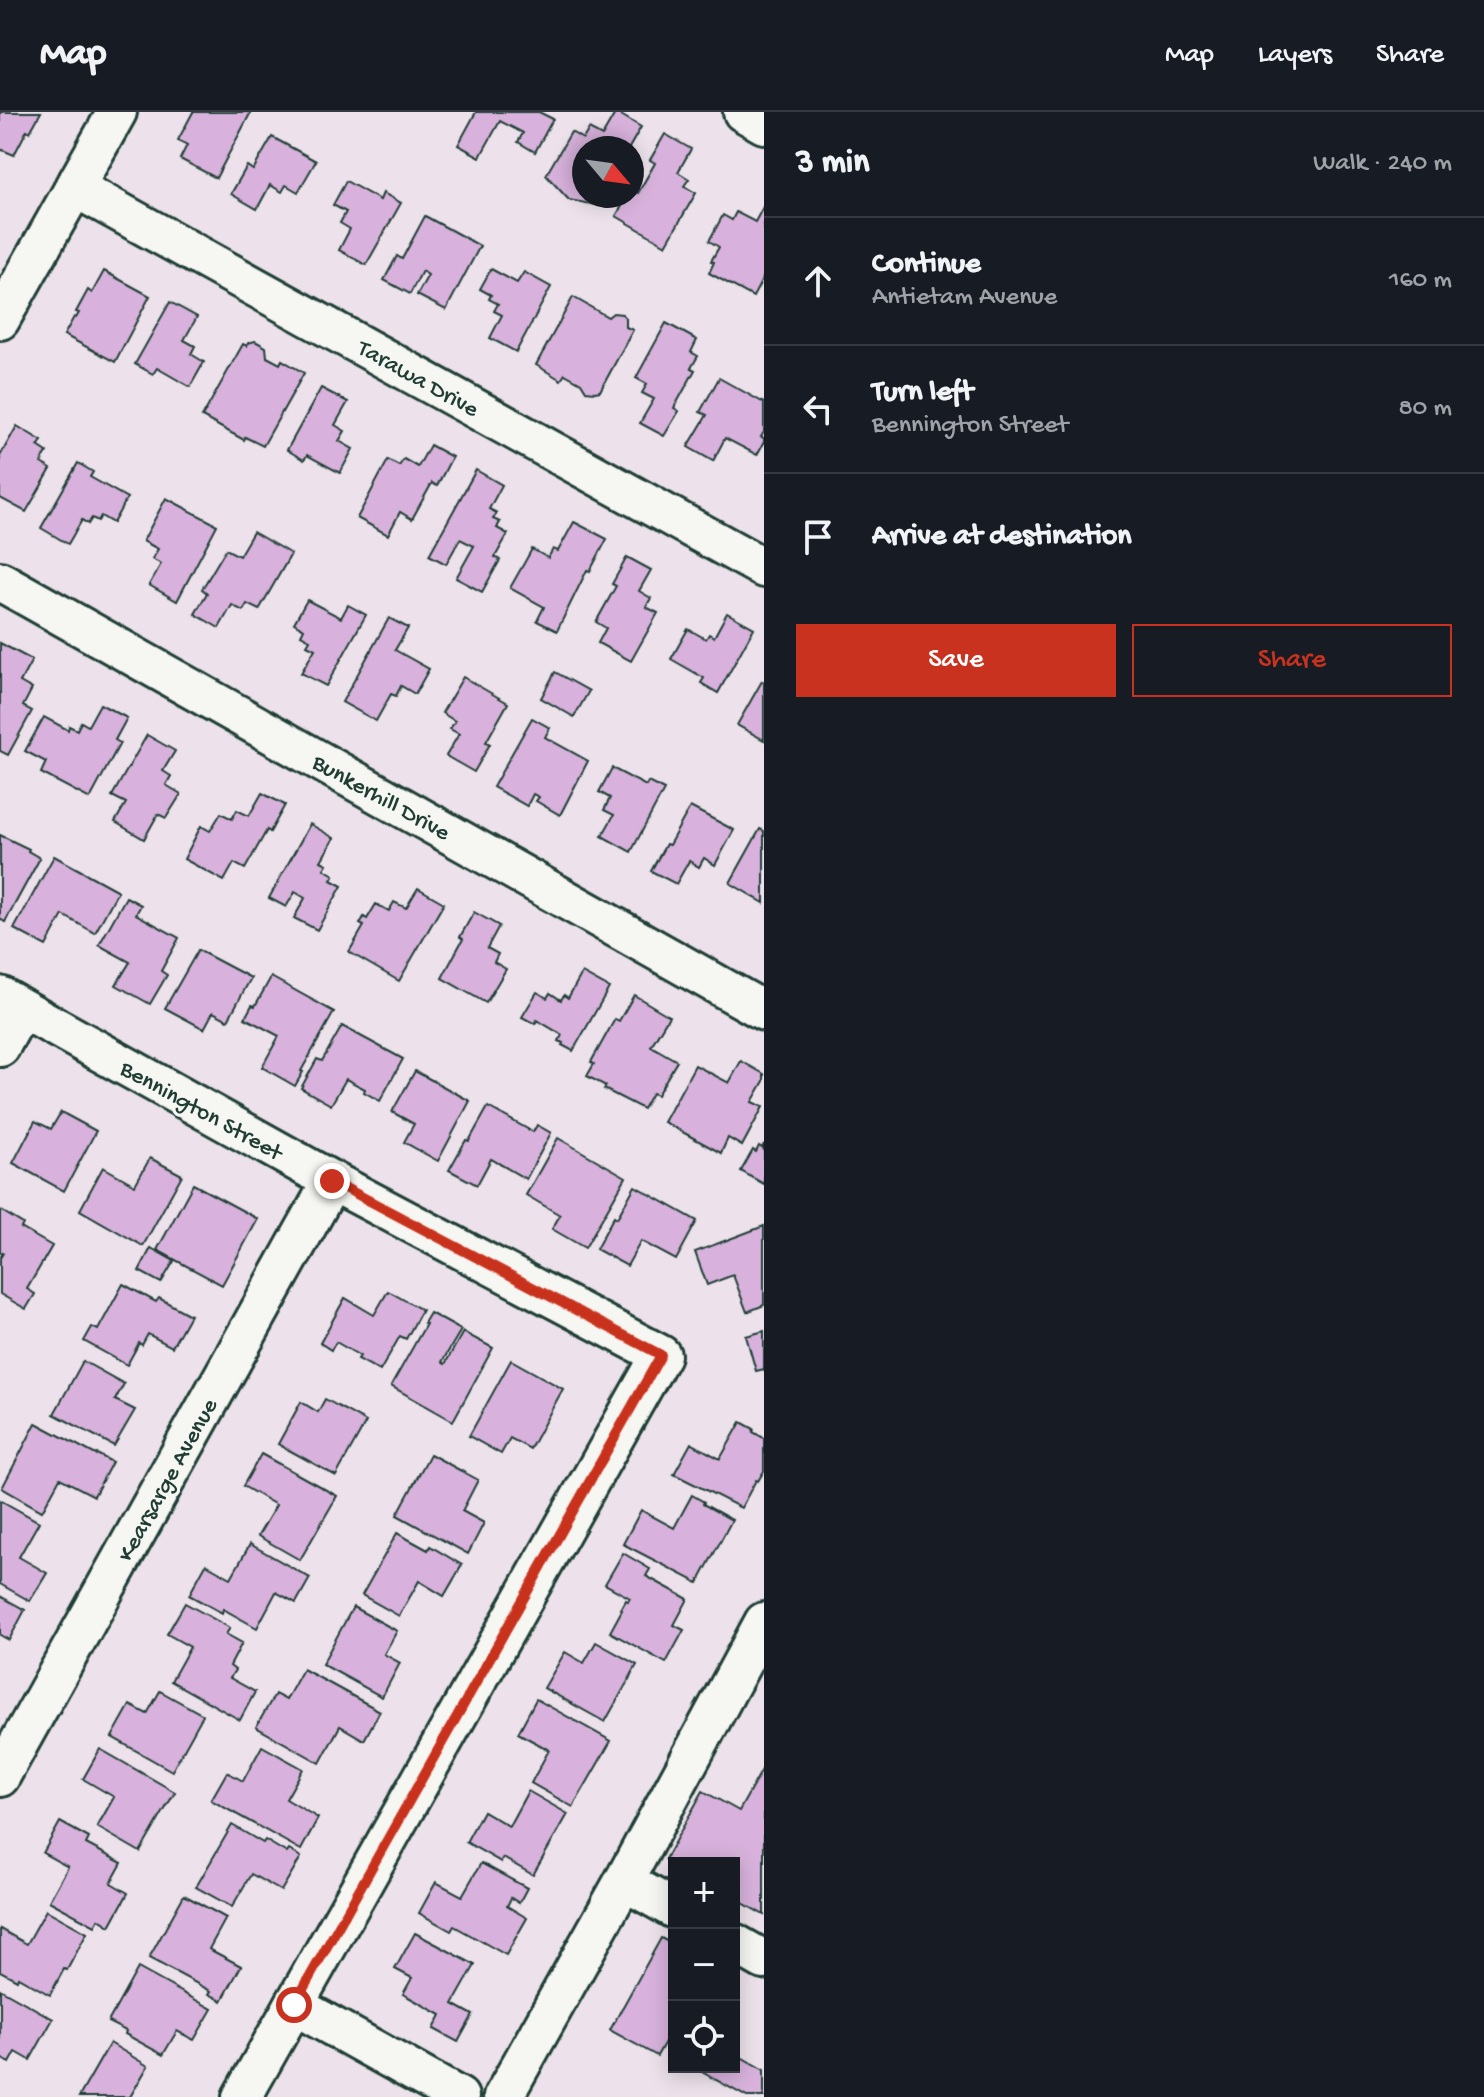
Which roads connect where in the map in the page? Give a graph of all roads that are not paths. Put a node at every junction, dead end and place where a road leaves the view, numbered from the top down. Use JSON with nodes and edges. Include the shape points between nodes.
{"nodes":[{"id":1,"x":117,"y":112,"type":"edge"},
{"id":2,"x":743,"y":112,"type":"edge"},
{"id":3,"x":764,"y":124,"type":"edge"},
{"id":4,"x":74,"y":187,"type":"junction"},
{"id":5,"x":0,"y":320,"type":"edge"},
{"id":6,"x":764,"y":568,"type":"edge"},
{"id":7,"x":0,"y":581,"type":"edge"},
{"id":8,"x":11,"y":1003,"type":"edge"},
{"id":9,"x":764,"y":1011,"type":"edge"},
{"id":10,"x":0,"y":1047,"type":"edge"},
{"id":11,"x":332,"y":1181,"type":"junction"},
{"id":12,"x":764,"y":1622,"type":"edge"},
{"id":13,"x":0,"y":1777,"type":"edge"},
{"id":14,"x":624,"y":1881,"type":"junction"},
{"id":15,"x":668,"y":1906,"type":"edge"},
{"id":16,"x":740,"y":1946,"type":"edge"},
{"id":17,"x":764,"y":1960,"type":"edge"},
{"id":18,"x":294,"y":2005,"type":"junction"},
{"id":19,"x":242,"y":2097,"type":"edge"},
{"id":20,"x":459,"y":2097,"type":"edge"},
{"id":21,"x":503,"y":2097,"type":"edge"}],
"edges":[{"from":1,"to":4,"type":"street"},
{"from":2,"to":3,"type":"street"},
{"from":4,"to":5,"type":"street"},
{"from":4,"to":6,"type":"street","name":"Tarawa Drive"},
{"from":7,"to":9,"type":"street","name":"Bunkerhill Drive"},
{"from":8,"to":10,"type":"street"},
{"from":8,"to":11,"type":"street","name":"Bennington Street"},
{"from":11,"to":13,"type":"street","name":"Kearsarge Avenue"},
{"from":11,"to":18,"type":"street","name":"Bennington Street","via":[[661,1355]]},
{"from":12,"to":14,"type":"street"},
{"from":14,"to":15,"type":"street"},
{"from":14,"to":21,"type":"street"},
{"from":16,"to":17,"type":"street"},
{"from":18,"to":19,"type":"street"},
{"from":18,"to":20,"type":"street"}]}
